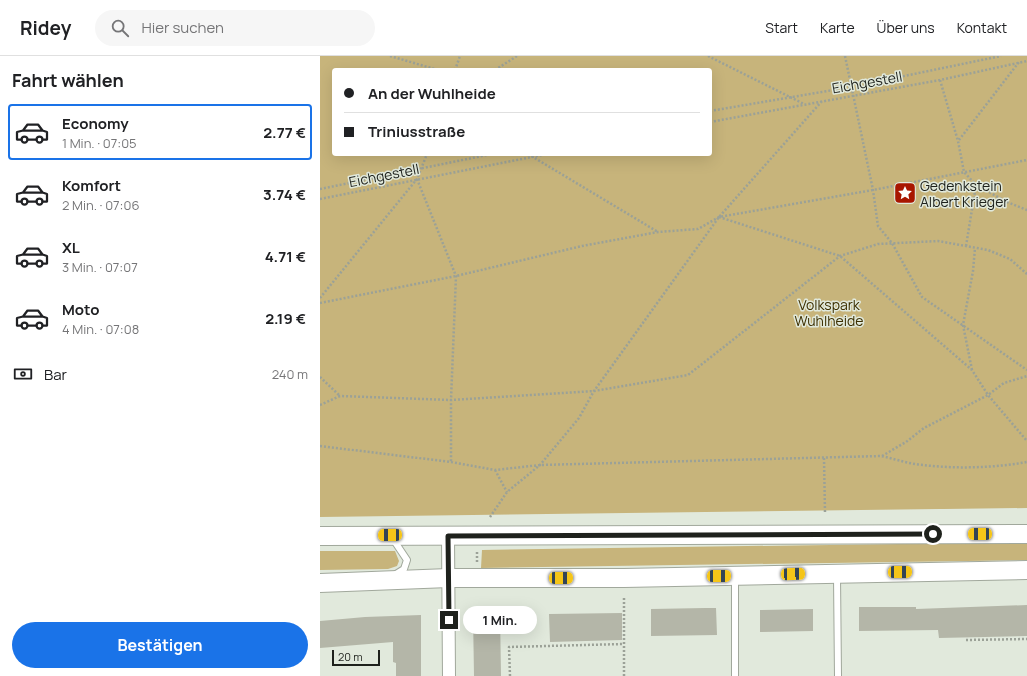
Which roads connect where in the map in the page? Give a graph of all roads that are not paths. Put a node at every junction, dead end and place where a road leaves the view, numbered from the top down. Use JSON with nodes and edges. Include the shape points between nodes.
{"nodes":[{"id":1,"x":1027,"y":534,"type":"edge"},
{"id":2,"x":390,"y":535,"type":"junction"},
{"id":3,"x":320,"y":536,"type":"edge"},
{"id":4,"x":448,"y":536,"type":"junction"},
{"id":5,"x":1027,"y":570,"type":"edge"},
{"id":6,"x":837,"y":573,"type":"junction"},
{"id":7,"x":735,"y":576,"type":"junction"},
{"id":8,"x":449,"y":578,"type":"junction"},
{"id":9,"x":386,"y":580,"type":"junction"},
{"id":10,"x":320,"y":582,"type":"edge"},
{"id":11,"x":449,"y":676,"type":"edge"},
{"id":12,"x":735,"y":676,"type":"edge"},
{"id":13,"x":838,"y":676,"type":"edge"}],
"edges":[{"from":1,"to":4,"type":"main road"},
{"from":2,"to":3,"type":"main road"},
{"from":2,"to":4,"type":"main road"},
{"from":2,"to":9,"type":"lane","via":[[407,560],[404,569]]},
{"from":4,"to":8,"type":"street"},
{"from":5,"to":6,"type":"main road"},
{"from":6,"to":7,"type":"main road"},
{"from":6,"to":13,"type":"lane"},
{"from":7,"to":8,"type":"main road"},
{"from":7,"to":12,"type":"lane"},
{"from":8,"to":9,"type":"main road"},
{"from":8,"to":11,"type":"street"},
{"from":9,"to":10,"type":"main road"}]}
